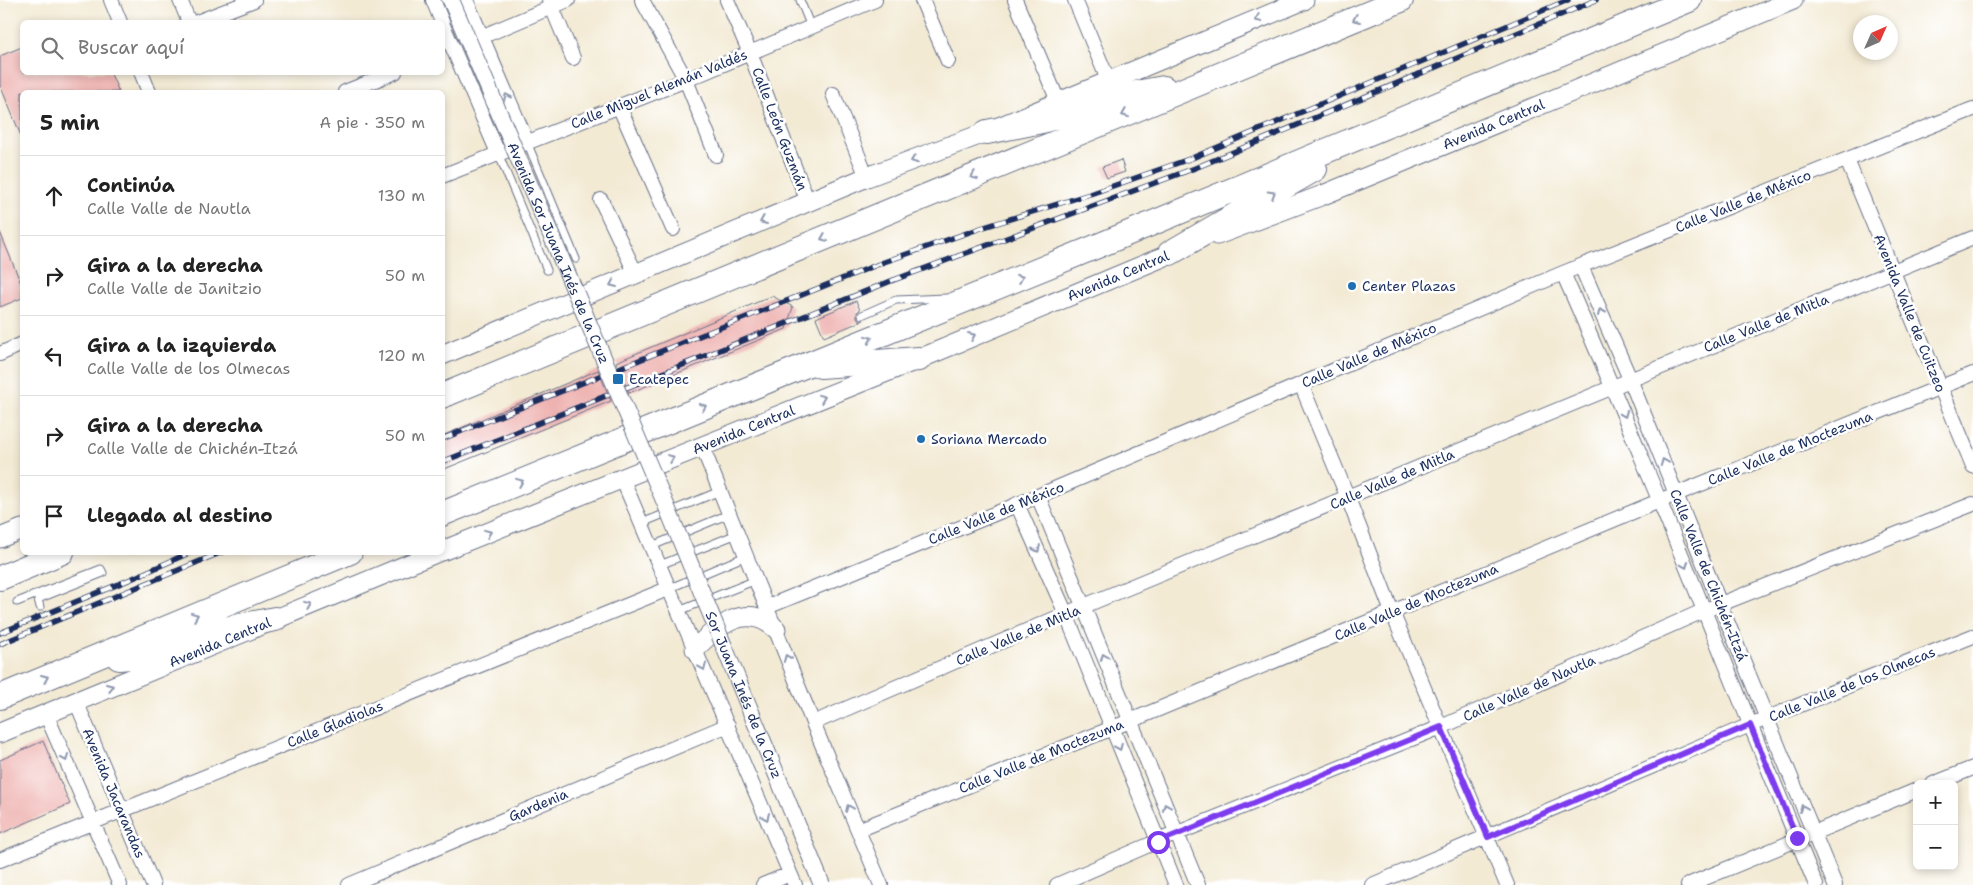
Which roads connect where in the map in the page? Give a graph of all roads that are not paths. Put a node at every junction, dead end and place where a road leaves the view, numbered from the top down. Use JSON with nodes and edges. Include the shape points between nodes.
{"nodes":[{"id":1,"x":111,"y":0,"type":"edge"},
{"id":2,"x":180,"y":0,"type":"edge"},
{"id":3,"x":254,"y":0,"type":"edge"},
{"id":4,"x":433,"y":0,"type":"edge"},
{"id":5,"x":451,"y":0,"type":"edge"},
{"id":6,"x":466,"y":0,"type":"edge"},
{"id":7,"x":568,"y":0,"type":"edge"},
{"id":8,"x":642,"y":0,"type":"edge"},
{"id":9,"x":727,"y":0,"type":"edge"},
{"id":10,"x":800,"y":0,"type":"edge"},
{"id":11,"x":875,"y":0,"type":"edge"},
{"id":12,"x":922,"y":0,"type":"edge"},
{"id":13,"x":1015,"y":0,"type":"edge"},
{"id":14,"x":1075,"y":0,"type":"edge"},
{"id":15,"x":1304,"y":0,"type":"edge"},
{"id":16,"x":1401,"y":0,"type":"edge"},
{"id":17,"x":1688,"y":0,"type":"edge"},
{"id":18,"x":1792,"y":0,"type":"edge"},
{"id":19,"x":551,"y":3,"type":"edge"},
{"id":20,"x":119,"y":20,"type":"edge"},
{"id":21,"x":189,"y":20,"type":"edge"},
{"id":22,"x":202,"y":20,"type":"edge"},
{"id":23,"x":441,"y":20,"type":"edge"},
{"id":24,"x":811,"y":27,"type":"junction"},
{"id":25,"x":445,"y":37,"type":"edge"},
{"id":26,"x":481,"y":37,"type":"junction"},
{"id":27,"x":448,"y":51,"type":"edge"},
{"id":28,"x":750,"y":52,"type":"junction"},
{"id":29,"x":574,"y":58,"type":"dead end"},
{"id":30,"x":948,"y":62,"type":"dead end"},
{"id":31,"x":142,"y":75,"type":"edge"},
{"id":32,"x":388,"y":75,"type":"edge"},
{"id":33,"x":686,"y":80,"type":"junction"},
{"id":34,"x":1108,"y":80,"type":"junction"},
{"id":35,"x":1203,"y":82,"type":"junction"},
{"id":36,"x":148,"y":90,"type":"edge"},
{"id":37,"x":350,"y":90,"type":"edge"},
{"id":38,"x":833,"y":94,"type":"dead end"},
{"id":39,"x":1058,"y":101,"type":"junction"},
{"id":40,"x":619,"y":106,"type":"junction"},
{"id":41,"x":1973,"y":109,"type":"edge"},
{"id":42,"x":1397,"y":121,"type":"junction"},
{"id":43,"x":987,"y":132,"type":"junction"},
{"id":44,"x":527,"y":142,"type":"junction"},
{"id":45,"x":498,"y":153,"type":"junction"},
{"id":46,"x":716,"y":155,"type":"dead end"},
{"id":47,"x":1847,"y":160,"type":"junction"},
{"id":48,"x":445,"y":175,"type":"edge"},
{"id":49,"x":867,"y":177,"type":"junction"},
{"id":50,"x":601,"y":200,"type":"dead end"},
{"id":51,"x":808,"y":202,"type":"junction"},
{"id":52,"x":673,"y":229,"type":"dead end"},
{"id":53,"x":1973,"y":238,"type":"edge"},
{"id":54,"x":1170,"y":253,"type":"junction"},
{"id":55,"x":576,"y":259,"type":"dead end"},
{"id":56,"x":1581,"y":266,"type":"junction"},
{"id":57,"x":547,"y":270,"type":"dead end"},
{"id":58,"x":1893,"y":271,"type":"junction"},
{"id":59,"x":1563,"y":273,"type":"junction"},
{"id":60,"x":636,"y":274,"type":"junction"},
{"id":61,"x":972,"y":297,"type":"junction"},
{"id":62,"x":862,"y":314,"type":"dead end"},
{"id":63,"x":20,"y":345,"type":"edge"},
{"id":64,"x":0,"y":354,"type":"edge"},
{"id":65,"x":445,"y":355,"type":"edge"},
{"id":66,"x":919,"y":359,"type":"junction"},
{"id":67,"x":801,"y":367,"type":"junction"},
{"id":68,"x":1973,"y":374,"type":"edge"},
{"id":69,"x":1630,"y":379,"type":"junction"},
{"id":70,"x":1301,"y":384,"type":"junction"},
{"id":71,"x":1613,"y":386,"type":"junction"},
{"id":72,"x":1941,"y":388,"type":"junction"},
{"id":73,"x":445,"y":395,"type":"edge"},
{"id":74,"x":702,"y":446,"type":"junction"},
{"id":75,"x":1973,"y":466,"type":"edge"},
{"id":76,"x":622,"y":478,"type":"junction"},
{"id":77,"x":720,"y":491,"type":"junction"},
{"id":78,"x":1676,"y":494,"type":"junction"},
{"id":79,"x":1038,"y":496,"type":"junction"},
{"id":80,"x":1348,"y":498,"type":"junction"},
{"id":81,"x":1659,"y":501,"type":"junction"},
{"id":82,"x":1017,"y":504,"type":"junction"},
{"id":83,"x":1973,"y":504,"type":"edge"},
{"id":84,"x":666,"y":505,"type":"joint"},
{"id":85,"x":445,"y":513,"type":"edge"},
{"id":86,"x":729,"y":514,"type":"junction"},
{"id":87,"x":642,"y":523,"type":"junction"},
{"id":88,"x":20,"y":530,"type":"edge"},
{"id":89,"x":737,"y":534,"type":"junction"},
{"id":90,"x":0,"y":538,"type":"edge"},
{"id":91,"x":652,"y":546,"type":"junction"},
{"id":92,"x":445,"y":550,"type":"edge"},
{"id":93,"x":343,"y":555,"type":"edge"},
{"id":94,"x":431,"y":555,"type":"edge"},
{"id":95,"x":746,"y":556,"type":"junction"},
{"id":96,"x":40,"y":558,"type":"edge"},
{"id":97,"x":660,"y":565,"type":"junction"},
{"id":98,"x":0,"y":578,"type":"edge"},
{"id":99,"x":756,"y":580,"type":"junction"},
{"id":100,"x":670,"y":588,"type":"junction"},
{"id":101,"x":17,"y":602,"type":"dead end"},
{"id":102,"x":1720,"y":604,"type":"junction"},
{"id":103,"x":1084,"y":606,"type":"junction"},
{"id":104,"x":40,"y":607,"type":"dead end"},
{"id":105,"x":767,"y":607,"type":"junction"},
{"id":106,"x":679,"y":611,"type":"junction"},
{"id":107,"x":1703,"y":611,"type":"junction"},
{"id":108,"x":1392,"y":612,"type":"junction"},
{"id":109,"x":1066,"y":614,"type":"junction"},
{"id":110,"x":275,"y":618,"type":"junction"},
{"id":111,"x":776,"y":629,"type":"junction"},
{"id":112,"x":1973,"y":636,"type":"edge"},
{"id":113,"x":695,"y":649,"type":"junction"},
{"id":114,"x":85,"y":662,"type":"junction"},
{"id":115,"x":0,"y":697,"type":"edge"},
{"id":116,"x":76,"y":701,"type":"junction"},
{"id":117,"x":46,"y":714,"type":"junction"},
{"id":118,"x":1766,"y":718,"type":"junction"},
{"id":119,"x":1130,"y":721,"type":"junction"},
{"id":120,"x":813,"y":723,"type":"junction"},
{"id":121,"x":728,"y":725,"type":"junction"},
{"id":122,"x":1750,"y":725,"type":"junction"},
{"id":123,"x":1441,"y":727,"type":"junction"},
{"id":124,"x":1111,"y":728,"type":"junction"},
{"id":125,"x":0,"y":733,"type":"edge"},
{"id":126,"x":1973,"y":768,"type":"edge"},
{"id":127,"x":1943,"y":780,"type":"edge"},
{"id":128,"x":1913,"y":792,"type":"edge"},
{"id":129,"x":121,"y":810,"type":"junction"},
{"id":130,"x":93,"y":822,"type":"junction"},
{"id":131,"x":858,"y":830,"type":"junction"},
{"id":132,"x":1813,"y":832,"type":"junction"},
{"id":133,"x":1177,"y":834,"type":"junction"},
{"id":134,"x":1488,"y":837,"type":"junction"},
{"id":135,"x":1797,"y":838,"type":"junction"},
{"id":136,"x":1158,"y":842,"type":"junction"},
{"id":137,"x":0,"y":860,"type":"edge"},
{"id":138,"x":793,"y":880,"type":"edge"},
{"id":139,"x":120,"y":885,"type":"edge"},
{"id":140,"x":153,"y":885,"type":"edge"},
{"id":141,"x":349,"y":885,"type":"edge"},
{"id":142,"x":764,"y":885,"type":"edge"},
{"id":143,"x":822,"y":885,"type":"edge"},
{"id":144,"x":881,"y":885,"type":"edge"},
{"id":145,"x":1058,"y":885,"type":"edge"},
{"id":146,"x":1176,"y":885,"type":"edge"},
{"id":147,"x":1198,"y":885,"type":"edge"},
{"id":148,"x":1372,"y":885,"type":"edge"},
{"id":149,"x":1506,"y":885,"type":"edge"},
{"id":150,"x":1688,"y":885,"type":"edge"},
{"id":151,"x":1816,"y":885,"type":"edge"},
{"id":152,"x":1835,"y":885,"type":"edge"}],
"edges":[{"from":1,"to":20,"type":"street"},
{"from":2,"to":21,"type":"street"},
{"from":3,"to":22,"type":"street"},
{"from":4,"to":23,"type":"street","name":"Avenida Sor Juana Inés de la Cruz"},
{"from":5,"to":84,"type":"street","name":"Avenida Sor Juana Inés de la Cruz","bridge":true},
{"from":6,"to":26,"type":"street","name":"Avenida Sor Juana Inés de la Cruz"},
{"from":7,"to":19,"type":"street"},
{"from":8,"to":33,"type":"street"},
{"from":9,"to":28,"type":"street","name":"Calle León Guzmán"},
{"from":10,"to":24,"type":"lane"},
{"from":11,"to":24,"type":"street","name":"Calle Miguel Alemán Valdés"},
{"from":12,"to":30,"type":"street"},
{"from":13,"to":39,"type":"street"},
{"from":14,"to":34,"type":"street"},
{"from":15,"to":34,"type":"main road","one_way":true},
{"from":16,"to":35,"type":"highway","one_way":true},
{"from":17,"to":42,"type":"highway"},
{"from":18,"to":54,"type":"main road","name":"Avenida Central","via":[[1332,191]]},
{"from":19,"to":26,"type":"street"},
{"from":19,"to":29,"type":"street"},
{"from":24,"to":28,"type":"street","name":"Calle Miguel Alemán Valdés"},
{"from":25,"to":27,"type":"street","name":"Avenida Sor Juana Inés de la Cruz"},
{"from":44,"to":26,"type":"street","name":"Avenida Sor Juana Inés de la Cruz","one_way":true},
{"from":27,"to":45,"type":"street","name":"Avenida Sor Juana Inés de la Cruz"},
{"from":28,"to":33,"type":"street","name":"Calle Miguel Alemán Valdés"},
{"from":28,"to":51,"type":"street","name":"Calle León Guzmán"},
{"from":31,"to":36,"type":"street"},
{"from":32,"to":37,"type":"street"},
{"from":33,"to":40,"type":"street","name":"Calle Miguel Alemán Valdés"},
{"from":33,"to":46,"type":"street"},
{"from":34,"to":39,"type":"main road"},
{"from":35,"to":43,"type":"highway","via":[[1130,94],[1042,121]]},
{"from":35,"to":73,"type":"highway","one_way":true},
{"from":38,"to":49,"type":"street"},
{"from":39,"to":43,"type":"main road"},
{"from":40,"to":44,"type":"street","name":"Calle Miguel Alemán Valdés"},
{"from":40,"to":52,"type":"street"},
{"from":41,"to":47,"type":"street","name":"Calle Valle de México"},
{"from":54,"to":42,"type":"highway","one_way":true},
{"from":61,"to":42,"type":"highway","one_way":true},
{"from":43,"to":49,"type":"main road","one_way":true},
{"from":44,"to":45,"type":"street","name":"Calle Miguel Alemán Valdés"},
{"from":44,"to":55,"type":"lane","name":"Avenida Sor Juana Inés de la Cruz"},
{"from":45,"to":48,"type":"street","name":"Calle Miguel Alemán Valdés"},
{"from":45,"to":57,"type":"lane","name":"Avenida Sor Juana Inés de la Cruz"},
{"from":47,"to":56,"type":"street","name":"Calle Valle de México"},
{"from":47,"to":58,"type":"street","name":"Avenida Valle de Cuitzeo"},
{"from":49,"to":51,"type":"main road"},
{"from":50,"to":60,"type":"street"},
{"from":51,"to":60,"type":"main road","one_way":true},
{"from":53,"to":58,"type":"street","name":"Calle Valle de Mitla"},
{"from":66,"to":54,"type":"main road","name":"Avenida Central","one_way":true},
{"from":56,"to":59,"type":"street","name":"Calle Valle de México"},
{"from":69,"to":56,"type":"street","name":"Calle Valle de Chichén-Itzá","one_way":true},
{"from":58,"to":69,"type":"street","name":"Calle Valle de Mitla"},
{"from":58,"to":72,"type":"street","name":"Avenida Valle de Cuitzeo"},
{"from":59,"to":70,"type":"street","name":"Calle Valle de México"},
{"from":59,"to":71,"type":"street","name":"Calle Valle de Chichén-Itzá"},
{"from":60,"to":65,"type":"main road","one_way":true},
{"from":61,"to":62,"type":"lane","via":[[896,300]]},
{"from":67,"to":61,"type":"highway","one_way":true},
{"from":63,"to":64,"type":"street"},
{"from":66,"to":67,"type":"highway"},
{"from":74,"to":66,"type":"main road","name":"Avenida Central","one_way":true},
{"from":85,"to":67,"type":"highway","one_way":true},
{"from":68,"to":72,"type":"street","name":"Calle Valle de Moctezuma"},
{"from":69,"to":71,"type":"street","name":"Calle Valle de Mitla"},
{"from":78,"to":69,"type":"street","name":"Calle Valle de Chichén-Itzá","one_way":true},
{"from":70,"to":79,"type":"street","name":"Calle Valle de México"},
{"from":70,"to":80,"type":"street"},
{"from":71,"to":80,"type":"street","name":"Calle Valle de Mitla"},
{"from":71,"to":81,"type":"street","name":"Calle Valle de Chichén-Itzá","one_way":true},
{"from":72,"to":75,"type":"street","name":"Avenida Valle de Cuitzeo"},
{"from":72,"to":78,"type":"street","name":"Calle Valle de Moctezuma"},
{"from":76,"to":74,"type":"main road","name":"Avenida Central","one_way":true},
{"from":74,"to":77,"type":"street"},
{"from":76,"to":87,"type":"street"},
{"from":92,"to":76,"type":"main road","name":"Avenida Central","one_way":true},
{"from":77,"to":86,"type":"street"},
{"from":77,"to":87,"type":"lane"},
{"from":78,"to":81,"type":"street","name":"Calle Valle de Moctezuma"},
{"from":78,"to":102,"type":"street","name":"Calle Valle de Chichén-Itzá"},
{"from":79,"to":82,"type":"street","name":"Calle Valle de México"},
{"from":79,"to":103,"type":"street"},
{"from":80,"to":103,"type":"street","name":"Calle Valle de Mitla"},
{"from":80,"to":108,"type":"street"},
{"from":81,"to":107,"type":"street","name":"Calle Valle de Chichén-Itzá","one_way":true},
{"from":81,"to":108,"type":"street","name":"Calle Valle de Moctezuma"},
{"from":82,"to":105,"type":"street","name":"Calle Valle de México"},
{"from":82,"to":109,"type":"street","one_way":true},
{"from":83,"to":102,"type":"street","name":"Calle Valle de Nautla"},
{"from":84,"to":143,"type":"street","name":"Sor Juana Inés de la Cruz","bridge":true},
{"from":86,"to":89,"type":"street"},
{"from":86,"to":91,"type":"lane"},
{"from":87,"to":91,"type":"street"},
{"from":88,"to":90,"type":"main road"},
{"from":89,"to":95,"type":"street"},
{"from":89,"to":97,"type":"lane"},
{"from":91,"to":97,"type":"street"},
{"from":114,"to":93,"type":"highway","one_way":true},
{"from":110,"to":94,"type":"main road","name":"Avenida Central","one_way":true},
{"from":95,"to":99,"type":"street"},
{"from":95,"to":100,"type":"lane"},
{"from":96,"to":98,"type":"highway"},
{"from":97,"to":100,"type":"street"},
{"from":99,"to":105,"type":"street"},
{"from":99,"to":106,"type":"lane"},
{"from":100,"to":106,"type":"street"},
{"from":100,"to":129,"type":"street","name":"Calle Gladiolas"},
{"from":101,"to":104,"type":"lane","via":[[101,569],[103,573],[38,599]]},
{"from":102,"to":107,"type":"street","name":"Calle Valle de Nautla"},
{"from":102,"to":118,"type":"street","name":"Calle Valle de Chichén-Itzá"},
{"from":103,"to":109,"type":"street","name":"Calle Valle de Mitla"},
{"from":119,"to":103,"type":"street","one_way":true},
{"from":105,"to":111,"type":"street"},
{"from":106,"to":113,"type":"street"},
{"from":107,"to":122,"type":"street","name":"Calle Valle de Chichén-Itzá"},
{"from":107,"to":123,"type":"street","name":"Calle Valle de Nautla"},
{"from":108,"to":119,"type":"street","name":"Calle Valle de Moctezuma"},
{"from":108,"to":123,"type":"street"},
{"from":109,"to":120,"type":"street","name":"Calle Valle de Mitla"},
{"from":109,"to":124,"type":"street"},
{"from":110,"to":114,"type":"highway","via":[[210,632],[142,656]]},
{"from":116,"to":110,"type":"main road","name":"Avenida Central","one_way":true},
{"from":111,"to":113,"type":"main road","via":[[766,619],[751,616],[732,620],[713,630]]},
{"from":120,"to":111,"type":"street","one_way":true},
{"from":112,"to":118,"type":"street","name":"Calle Valle de los Olmecas"},
{"from":113,"to":121,"type":"street","one_way":true},
{"from":115,"to":114,"type":"highway","one_way":true},
{"from":116,"to":117,"type":"main road","name":"Avenida Central"},
{"from":116,"to":129,"type":"street","name":"Avenida Jacarandas"},
{"from":117,"to":125,"type":"main road","name":"Avenida Central"},
{"from":117,"to":130,"type":"street","one_way":true},
{"from":118,"to":122,"type":"street","name":"Calle Valle de los Olmecas"},
{"from":132,"to":118,"type":"street","name":"Calle Valle de Chichén-Itzá","one_way":true},
{"from":119,"to":124,"type":"street","name":"Calle Valle de Moctezuma"},
{"from":133,"to":119,"type":"street","one_way":true},
{"from":131,"to":120,"type":"street","one_way":true},
{"from":121,"to":138,"type":"street","one_way":true},
{"from":121,"to":141,"type":"street","name":"Gardenia"},
{"from":122,"to":134,"type":"street","name":"Calle Valle de los Olmecas"},
{"from":122,"to":135,"type":"street","name":"Calle Valle de Chichén-Itzá"},
{"from":123,"to":133,"type":"street","name":"Calle Valle de Nautla"},
{"from":123,"to":134,"type":"street"},
{"from":124,"to":131,"type":"street","name":"Calle Valle de Moctezuma"},
{"from":124,"to":136,"type":"street","one_way":true},
{"from":126,"to":127,"type":"street"},
{"from":128,"to":132,"type":"street"},
{"from":129,"to":130,"type":"street","name":"Calle Gladiolas"},
{"from":129,"to":140,"type":"street","name":"Avenida Jacarandas"},
{"from":130,"to":137,"type":"street","name":"Calle Gladiolas"},
{"from":130,"to":139,"type":"street"},
{"from":131,"to":144,"type":"street"},
{"from":132,"to":135,"type":"street"},
{"from":132,"to":152,"type":"street","name":"Calle Valle de Chichén-Itzá"},
{"from":133,"to":136,"type":"street","name":"Calle Valle de Nautla"},
{"from":133,"to":147,"type":"street"},
{"from":134,"to":148,"type":"street","name":"Calle Valle de los Olmecas"},
{"from":134,"to":149,"type":"street"},
{"from":135,"to":150,"type":"street"},
{"from":135,"to":151,"type":"street","name":"Calle Valle de Chichén-Itzá"},
{"from":136,"to":145,"type":"street","name":"Calle Valle de Nautla"},
{"from":136,"to":146,"type":"street"},
{"from":138,"to":142,"type":"street"}]}
